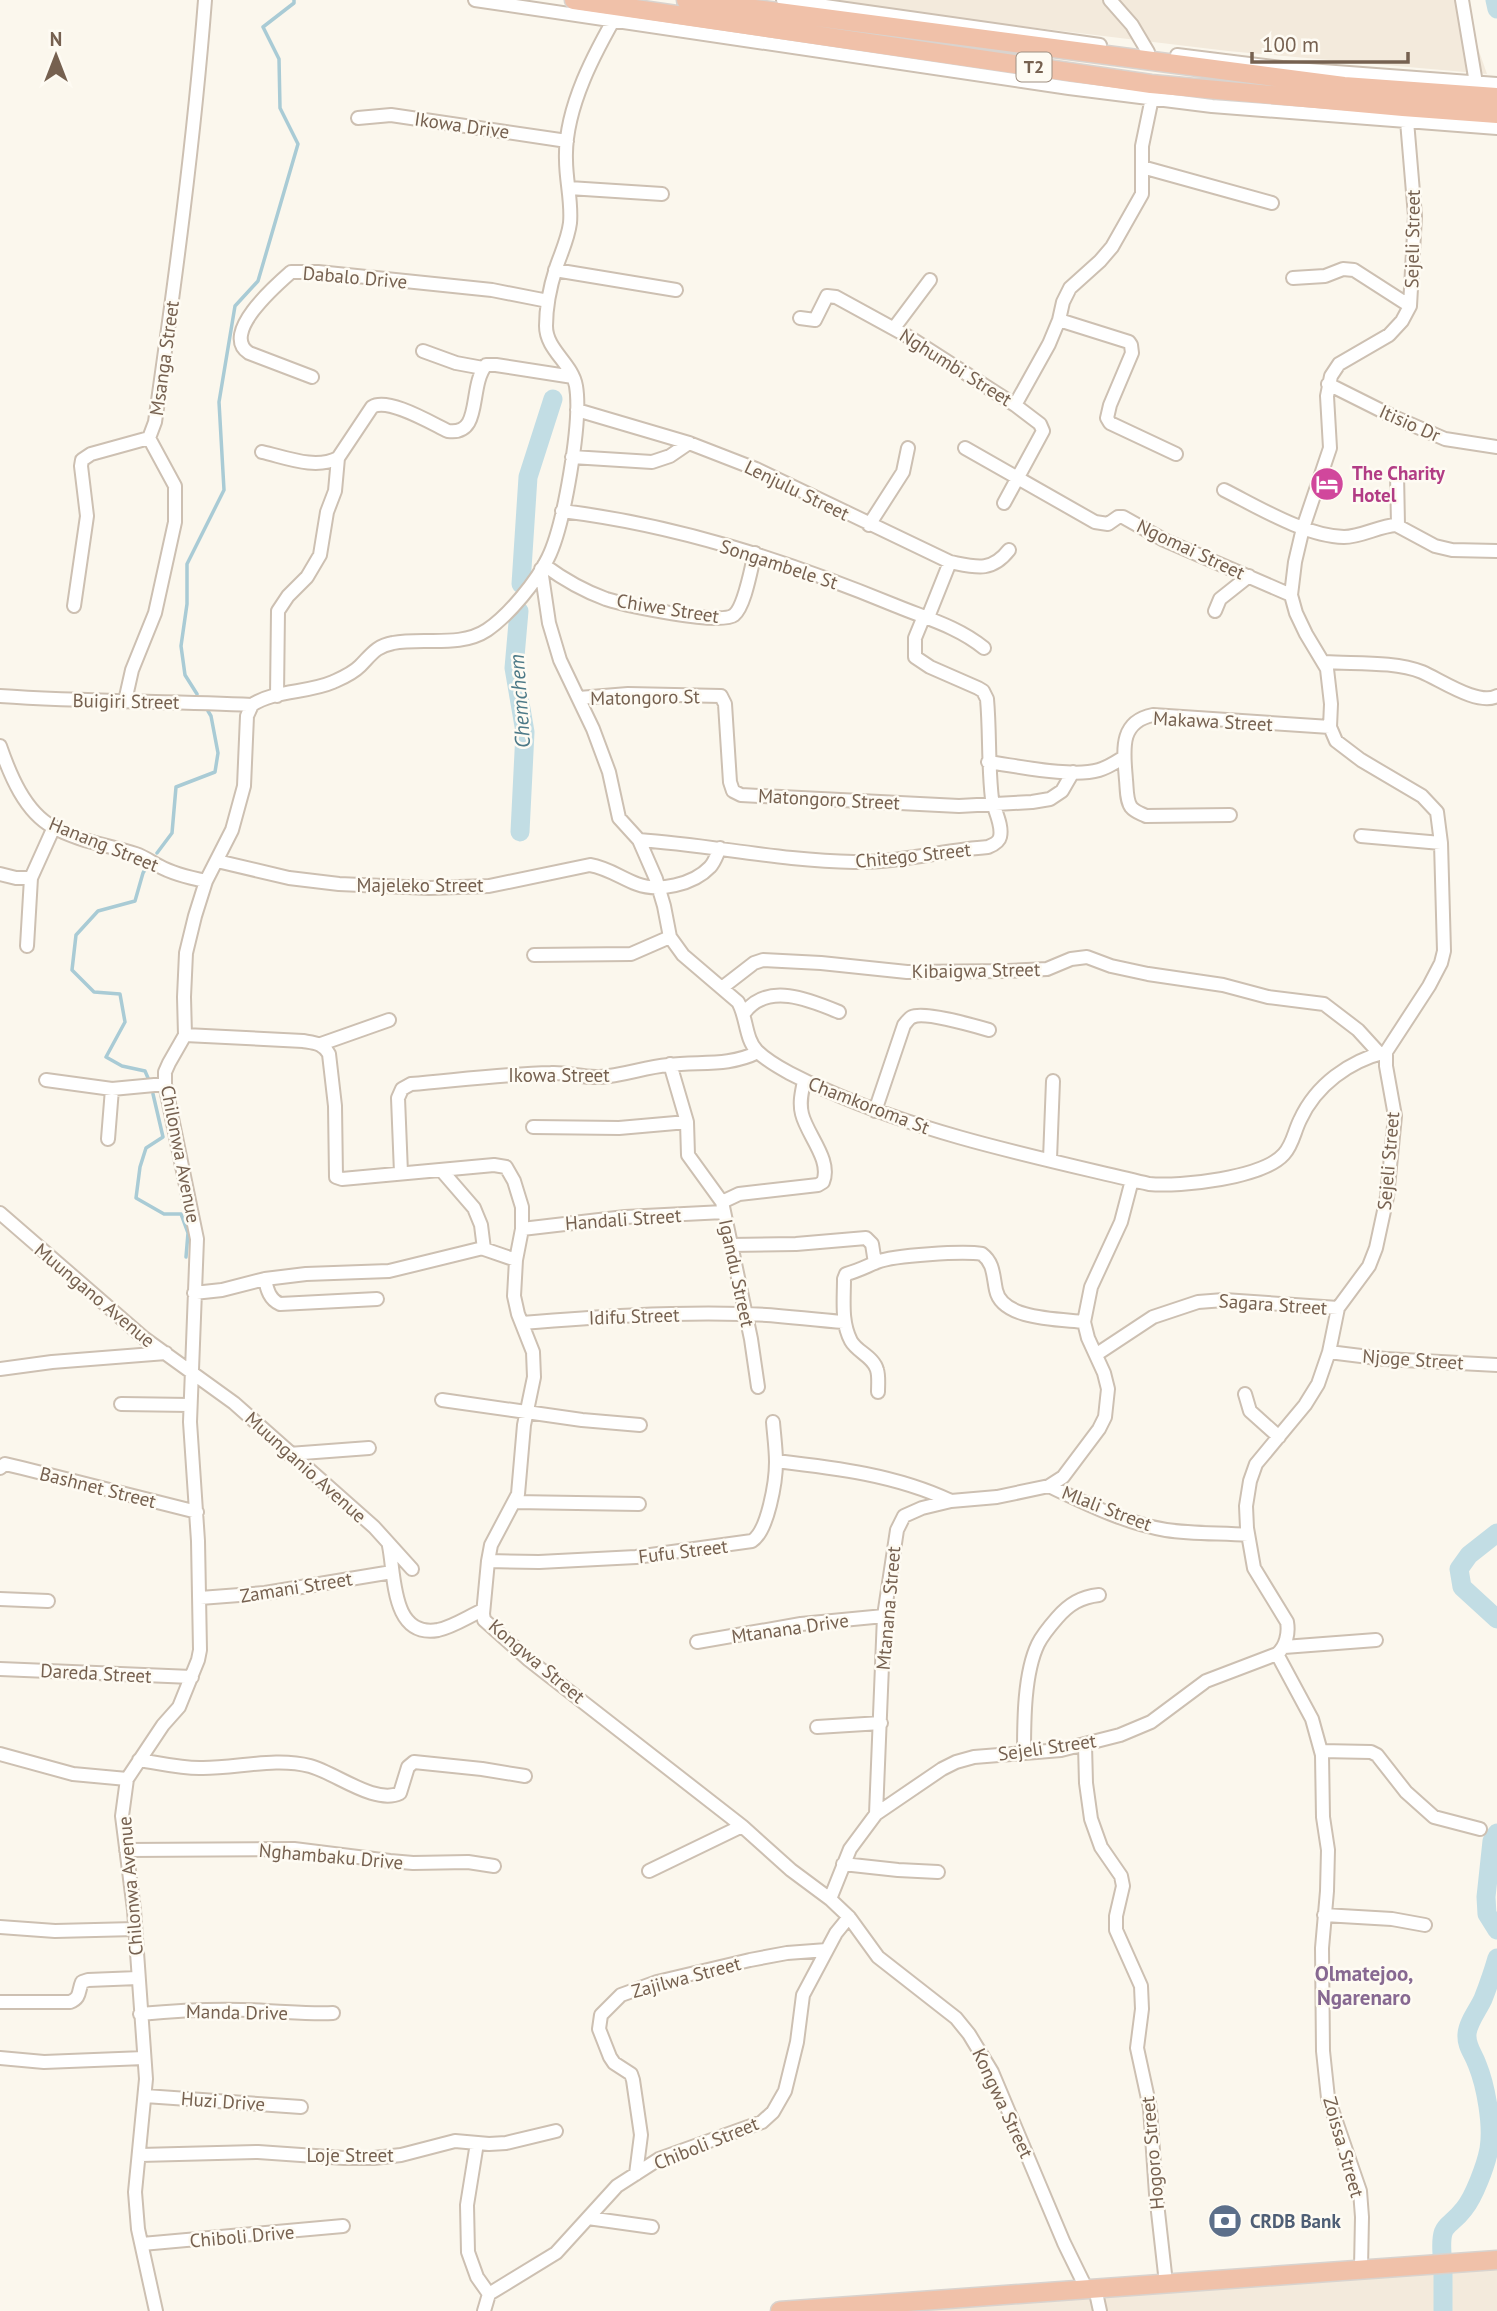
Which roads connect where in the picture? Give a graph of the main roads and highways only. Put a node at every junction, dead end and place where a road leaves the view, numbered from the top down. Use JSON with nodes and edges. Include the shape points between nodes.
{"nodes":[{"id":1,"x":574,"y":0,"type":"edge"},
{"id":2,"x":686,"y":0,"type":"edge"},
{"id":3,"x":1497,"y":97,"type":"edge"},
{"id":4,"x":1497,"y":114,"type":"edge"},
{"id":5,"x":1497,"y":2260,"type":"edge"},
{"id":6,"x":840,"y":2309,"type":"edge"},
{"id":7,"x":780,"y":2311,"type":"edge"}],
"edges":[{"from":1,"to":4,"type":"highway","number":"T2","via":[[617,13],[1151,84]]},
{"from":2,"to":3,"type":"highway","number":"T2","via":[[1344,86]]},
{"from":5,"to":6,"type":"highway"},
{"from":6,"to":7,"type":"highway"}]}
